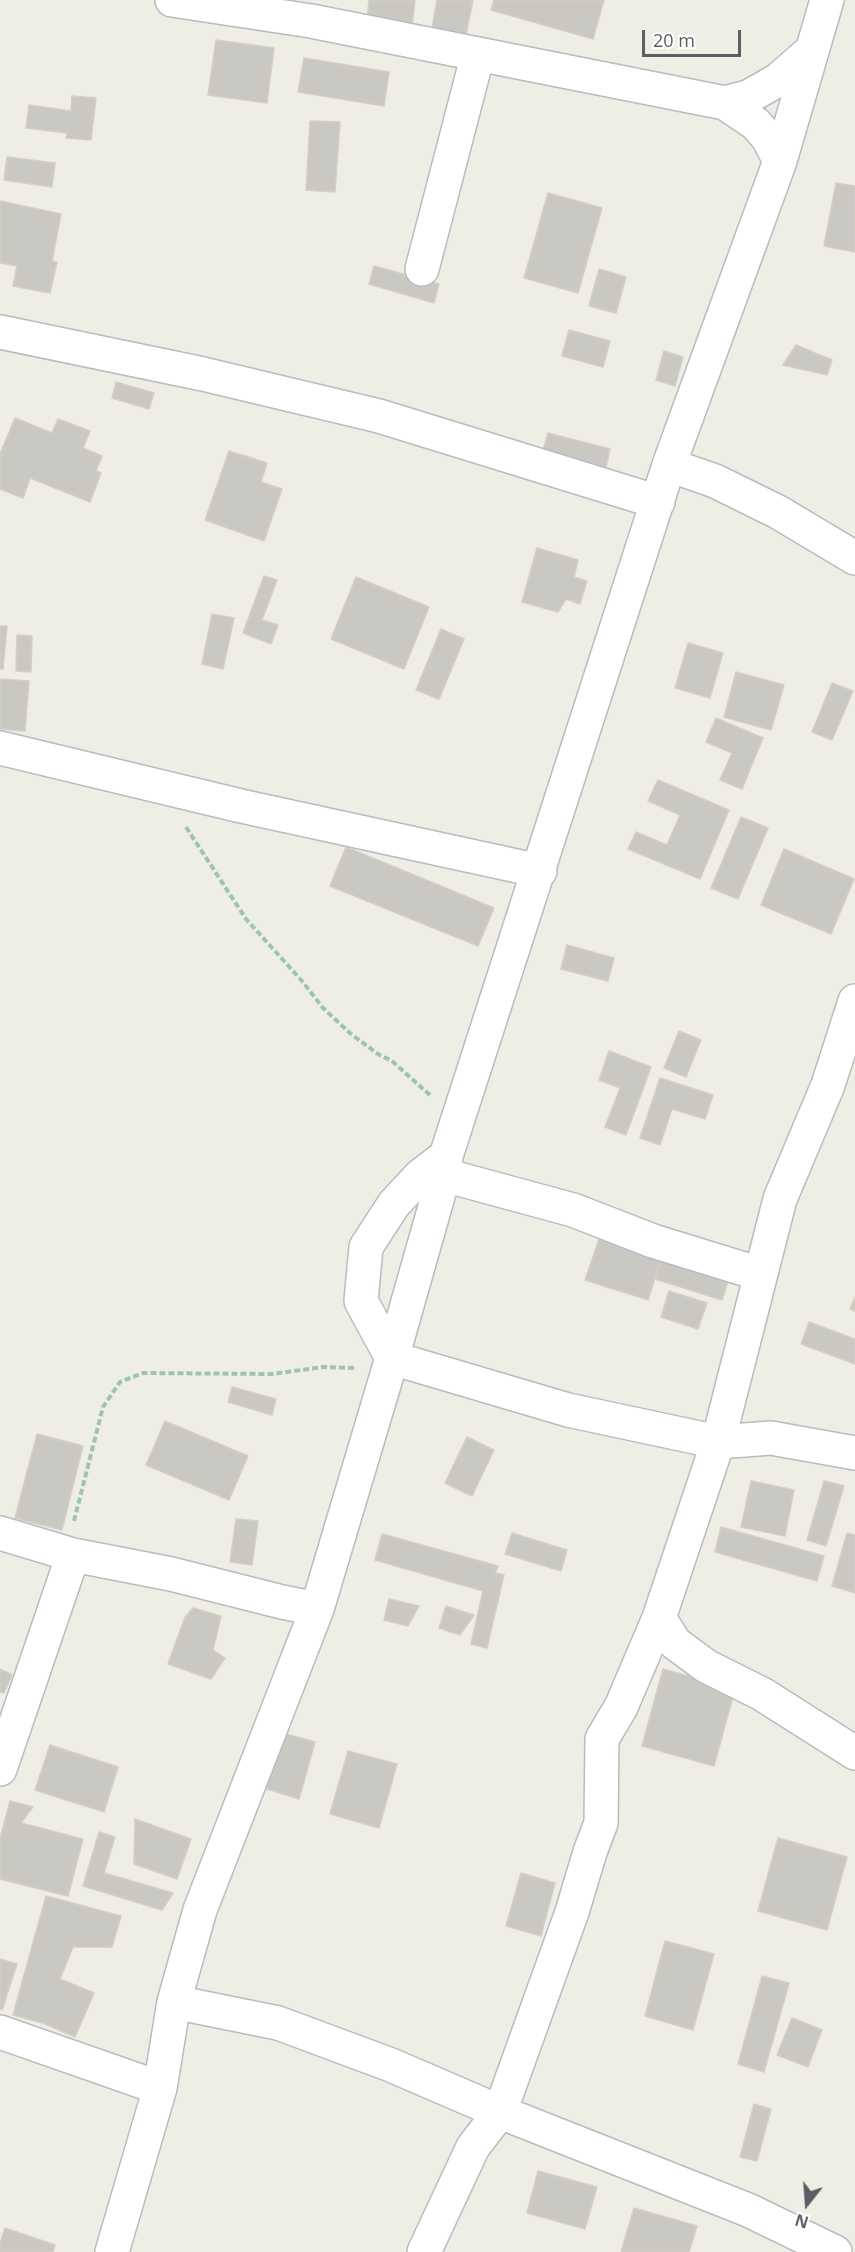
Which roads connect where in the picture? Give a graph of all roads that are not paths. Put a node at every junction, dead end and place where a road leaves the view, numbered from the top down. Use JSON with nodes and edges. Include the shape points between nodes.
{"nodes":[{"id":1,"x":172,"y":0,"type":"edge"},
{"id":2,"x":827,"y":0,"type":"edge"},
{"id":3,"x":313,"y":11,"type":"edge"},
{"id":4,"x":811,"y":51,"type":"junction"},
{"id":5,"x":478,"y":54,"type":"junction"},
{"id":6,"x":725,"y":103,"type":"junction"},
{"id":7,"x":780,"y":161,"type":"junction"},
{"id":8,"x":422,"y":269,"type":"dead end"},
{"id":9,"x":0,"y":332,"type":"edge"},
{"id":10,"x":669,"y":465,"type":"junction"},
{"id":11,"x":658,"y":502,"type":"junction"},
{"id":12,"x":855,"y":558,"type":"edge"},
{"id":13,"x":0,"y":748,"type":"edge"},
{"id":14,"x":540,"y":871,"type":"junction"},
{"id":15,"x":855,"y":1001,"type":"edge"},
{"id":16,"x":445,"y":1166,"type":"junction"},
{"id":17,"x":760,"y":1274,"type":"junction"},
{"id":18,"x":391,"y":1363,"type":"junction"},
{"id":19,"x":718,"y":1442,"type":"junction"},
{"id":20,"x":855,"y":1453,"type":"edge"},
{"id":21,"x":0,"y":1533,"type":"edge"},
{"id":22,"x":68,"y":1554,"type":"junction"},
{"id":23,"x":317,"y":1609,"type":"junction"},
{"id":24,"x":659,"y":1618,"type":"junction"},
{"id":25,"x":855,"y":1753,"type":"edge"},
{"id":26,"x":0,"y":1769,"type":"edge"},
{"id":27,"x":174,"y":2002,"type":"junction"},
{"id":28,"x":0,"y":2032,"type":"edge"},
{"id":29,"x":160,"y":2088,"type":"junction"},
{"id":30,"x":500,"y":2112,"type":"junction"},
{"id":31,"x":112,"y":2252,"type":"edge"},
{"id":32,"x":424,"y":2252,"type":"edge"},
{"id":33,"x":835,"y":2252,"type":"edge"}],
"edges":[{"from":1,"to":3,"type":"street"},
{"from":2,"to":4,"type":"street"},
{"from":3,"to":5,"type":"street"},
{"from":4,"to":6,"type":"street","via":[[778,80],[748,97]]},
{"from":4,"to":7,"type":"street"},
{"from":5,"to":6,"type":"street"},
{"from":5,"to":8,"type":"street"},
{"from":6,"to":7,"type":"street","via":[[756,124]]},
{"from":7,"to":10,"type":"street"},
{"from":9,"to":11,"type":"street","via":[[379,416]]},
{"from":10,"to":11,"type":"street"},
{"from":10,"to":12,"type":"street","via":[[715,481],[778,512]]},
{"from":11,"to":14,"type":"street"},
{"from":13,"to":14,"type":"street"},
{"from":14,"to":16,"type":"street"},
{"from":15,"to":17,"type":"street","via":[[828,1084],[780,1199]]},
{"from":16,"to":17,"type":"street","via":[[653,1241]]},
{"from":16,"to":18,"type":"street"},
{"from":16,"to":18,"type":"street","via":[[420,1176],[394,1204],[366,1247],[362,1301]]},
{"from":17,"to":19,"type":"street"},
{"from":18,"to":19,"type":"street","via":[[568,1410]]},
{"from":18,"to":23,"type":"street"},
{"from":19,"to":20,"type":"street","via":[[771,1438]]},
{"from":19,"to":24,"type":"street"},
{"from":21,"to":22,"type":"street"},
{"from":22,"to":23,"type":"street"},
{"from":22,"to":26,"type":"street"},
{"from":23,"to":27,"type":"street","via":[[200,1911]]},
{"from":24,"to":25,"type":"street","via":[[675,1643],[706,1666],[762,1694]]},
{"from":24,"to":30,"type":"street","via":[[621,1707],[602,1739],[601,1823]]},
{"from":27,"to":29,"type":"street"},
{"from":27,"to":30,"type":"street","via":[[278,2023]]},
{"from":28,"to":29,"type":"street"},
{"from":29,"to":31,"type":"street"},
{"from":30,"to":32,"type":"street","via":[[473,2147]]},
{"from":30,"to":33,"type":"street","via":[[748,2210]]}]}
